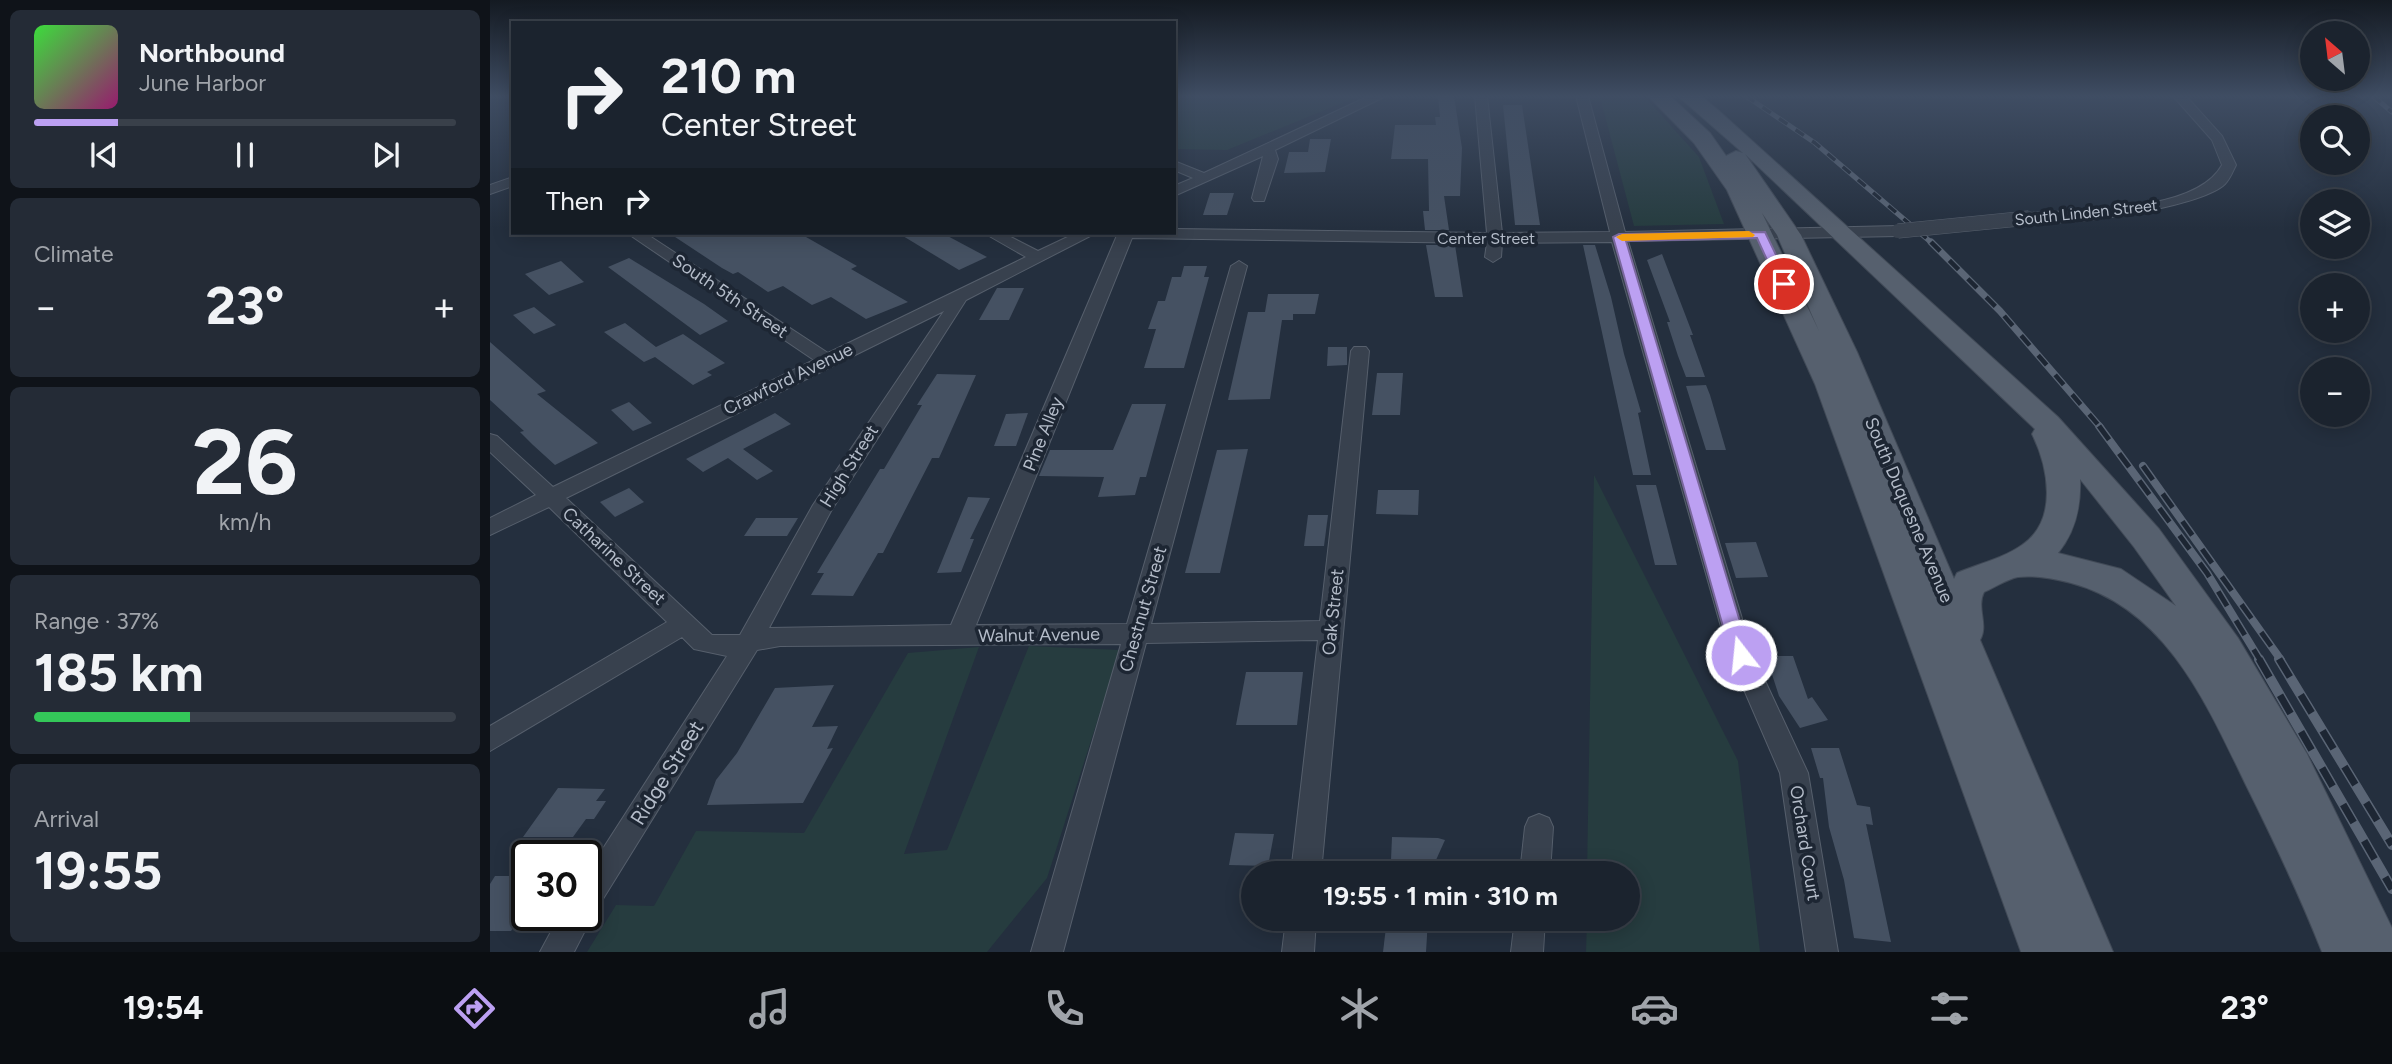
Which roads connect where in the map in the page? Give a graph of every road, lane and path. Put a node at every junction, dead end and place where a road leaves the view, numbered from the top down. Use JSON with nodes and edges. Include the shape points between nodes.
{"nodes":[{"id":1,"x":1286,"y":140,"type":"edge"},
{"id":2,"x":1485,"y":140,"type":"edge"},
{"id":3,"x":1594,"y":140,"type":"edge"},
{"id":4,"x":1704,"y":140,"type":"edge"},
{"id":5,"x":1722,"y":140,"type":"edge"},
{"id":6,"x":1737,"y":140,"type":"edge"},
{"id":7,"x":2218,"y":140,"type":"edge"},
{"id":8,"x":1268,"y":149,"type":"junction"},
{"id":9,"x":1176,"y":166,"type":"edge"},
{"id":10,"x":1205,"y":178,"type":"junction"},
{"id":11,"x":511,"y":182,"type":"edge"},
{"id":12,"x":490,"y":190,"type":"edge"},
{"id":13,"x":1176,"y":191,"type":"edge"},
{"id":14,"x":1259,"y":198,"type":"dead end"},
{"id":15,"x":1176,"y":234,"type":"edge"},
{"id":16,"x":1840,"y":234,"type":"junction"},
{"id":17,"x":638,"y":235,"type":"edge"},
{"id":18,"x":996,"y":235,"type":"edge"},
{"id":19,"x":1084,"y":235,"type":"edge"},
{"id":20,"x":1125,"y":235,"type":"edge"},
{"id":21,"x":1775,"y":235,"type":"junction"},
{"id":22,"x":1619,"y":237,"type":"junction"},
{"id":23,"x":1495,"y":238,"type":"junction"},
{"id":24,"x":1037,"y":257,"type":"junction"},
{"id":25,"x":1493,"y":257,"type":"dead end"},
{"id":26,"x":1239,"y":266,"type":"dead end"},
{"id":27,"x":960,"y":294,"type":"junction"},
{"id":28,"x":1360,"y":351,"type":"dead end"},
{"id":29,"x":826,"y":360,"type":"junction"},
{"id":30,"x":2030,"y":406,"type":"junction"},
{"id":31,"x":490,"y":441,"type":"edge"},
{"id":32,"x":549,"y":496,"type":"junction"},
{"id":33,"x":490,"y":527,"type":"edge"},
{"id":34,"x":2014,"y":564,"type":"junction"},
{"id":35,"x":685,"y":623,"type":"junction"},
{"id":36,"x":1331,"y":630,"type":"junction"},
{"id":37,"x":1136,"y":634,"type":"junction"},
{"id":38,"x":959,"y":636,"type":"junction"},
{"id":39,"x":748,"y":644,"type":"junction"},
{"id":40,"x":1966,"y":649,"type":"junction"},
{"id":41,"x":490,"y":740,"type":"edge"},
{"id":42,"x":1539,"y":827,"type":"dead end"},
{"id":43,"x":1307,"y":861,"type":"edge"},
{"id":44,"x":1536,"y":861,"type":"edge"},
{"id":45,"x":602,"y":877,"type":"edge"},
{"id":46,"x":568,"y":931,"type":"edge"},
{"id":47,"x":1300,"y":931,"type":"edge"},
{"id":48,"x":1529,"y":931,"type":"edge"},
{"id":49,"x":555,"y":952,"type":"edge"},
{"id":50,"x":1047,"y":952,"type":"edge"},
{"id":51,"x":1298,"y":952,"type":"edge"},
{"id":52,"x":1527,"y":952,"type":"edge"},
{"id":53,"x":1822,"y":952,"type":"edge"},
{"id":54,"x":2046,"y":952,"type":"edge"},
{"id":55,"x":2088,"y":952,"type":"edge"},
{"id":56,"x":2347,"y":952,"type":"edge"},
{"id":57,"x":2377,"y":952,"type":"edge"}],
"edges":[{"from":1,"to":8,"type":"street"},
{"from":2,"to":23,"type":"street"},
{"from":3,"to":22,"type":"street","name":"Orchard Court"},
{"from":4,"to":21,"type":"main road","name":"South Duquesne Avenue"},
{"from":5,"to":21,"type":"main road","name":"South Duquesne Avenue","via":[[1740,163]]},
{"from":6,"to":16,"type":"main road"},
{"from":7,"to":16,"type":"street","name":"South Linden Street","bridge":true,"via":[[2230,163],[2225,177],[2211,189],[2182,200],[2149,207]]},
{"from":8,"to":10,"type":"street"},
{"from":8,"to":14,"type":"street","via":[[1271,159]]},
{"from":9,"to":10,"type":"street"},
{"from":10,"to":13,"type":"street"},
{"from":11,"to":12,"type":"street"},
{"from":15,"to":23,"type":"street","name":"Center Street"},
{"from":16,"to":21,"type":"street","name":"Center Street"},
{"from":16,"to":30,"type":"main road"},
{"from":17,"to":29,"type":"street","name":"South 5th Street"},
{"from":18,"to":24,"type":"street"},
{"from":19,"to":24,"type":"street","name":"Crawford Avenue"},
{"from":20,"to":38,"type":"street","name":"Pine Alley"},
{"from":21,"to":22,"type":"street","name":"Center Street"},
{"from":21,"to":40,"type":"main road","name":"South Duquesne Avenue","via":[[1843,352]]},
{"from":21,"to":54,"type":"main road","name":"South Duquesne Avenue"},
{"from":22,"to":23,"type":"street","name":"Center Street"},
{"from":22,"to":53,"type":"street","name":"Orchard Court","via":[[1741,655],[1794,773]]},
{"from":23,"to":25,"type":"street"},
{"from":24,"to":27,"type":"street","name":"Crawford Avenue"},
{"from":26,"to":37,"type":"street","name":"Chestnut Street"},
{"from":27,"to":29,"type":"street","name":"Crawford Avenue"},
{"from":27,"to":39,"type":"street","name":"High Street","via":[[821,510]]},
{"from":28,"to":36,"type":"street","name":"Oak Street"},
{"from":29,"to":32,"type":"street","name":"Crawford Avenue"},
{"from":30,"to":34,"type":"main road","via":[[2061,456],[2064,486],[2058,527],[2037,553]]},
{"from":30,"to":57,"type":"main road","via":[[2105,485],[2240,675],[2351,890]]},
{"from":31,"to":32,"type":"street","name":"Catharine Street"},
{"from":32,"to":33,"type":"street","name":"Crawford Avenue"},
{"from":32,"to":35,"type":"street","name":"Catharine Street"},
{"from":34,"to":40,"type":"main road","via":[[1970,583],[1961,601]]},
{"from":34,"to":56,"type":"main road","via":[[2058,566],[2108,579],[2153,608],[2189,643],[2232,711],[2311,867]]},
{"from":35,"to":39,"type":"street","name":"Catharine Street","via":[[711,645]]},
{"from":35,"to":41,"type":"street"},
{"from":36,"to":37,"type":"street","name":"Walnut Avenue"},
{"from":36,"to":43,"type":"street","name":"Oak Street"},
{"from":37,"to":38,"type":"street","name":"Walnut Avenue"},
{"from":37,"to":50,"type":"street","name":"Chestnut Street"},
{"from":38,"to":39,"type":"street","name":"Walnut Avenue","via":[[780,636]]},
{"from":39,"to":45,"type":"street","name":"Ridge Street"},
{"from":40,"to":55,"type":"main road","name":"South Duquesne Avenue"},
{"from":42,"to":44,"type":"street"},
{"from":46,"to":49,"type":"street"},
{"from":47,"to":51,"type":"street"},
{"from":48,"to":52,"type":"street"}]}
